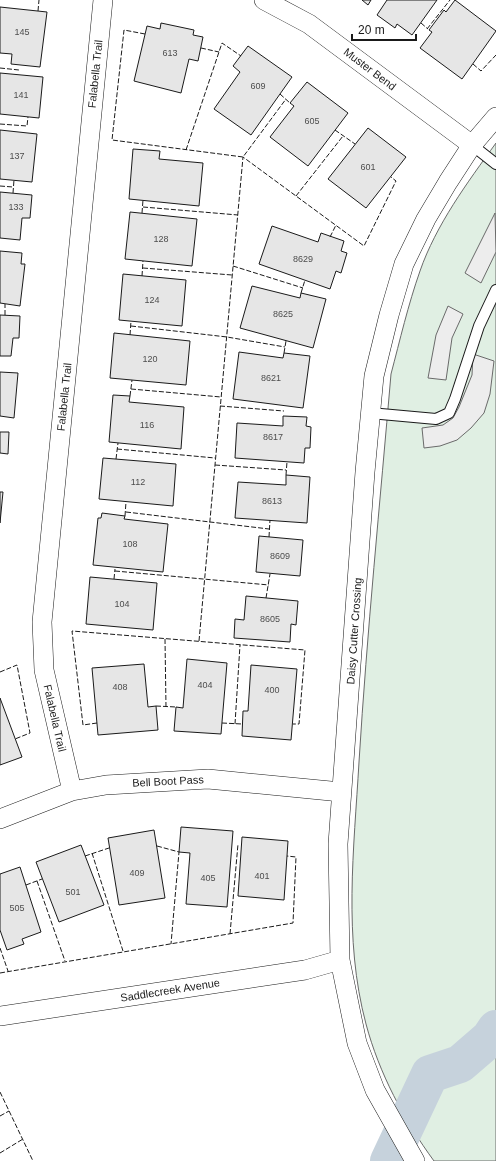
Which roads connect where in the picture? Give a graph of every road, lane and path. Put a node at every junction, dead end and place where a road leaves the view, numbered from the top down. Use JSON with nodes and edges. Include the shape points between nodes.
{"nodes":[{"id":1,"x":103,"y":0,"type":"edge"},
{"id":2,"x":264,"y":0,"type":"edge"},
{"id":3,"x":496,"y":117,"type":"edge"},
{"id":4,"x":472,"y":145,"type":"junction"},
{"id":5,"x":496,"y":164,"type":"edge"},
{"id":6,"x":496,"y":290,"type":"edge"},
{"id":7,"x":370,"y":413,"type":"junction"},
{"id":8,"x":72,"y":791,"type":"junction"},
{"id":9,"x":341,"y":792,"type":"junction"},
{"id":10,"x":0,"y":819,"type":"edge"},
{"id":11,"x":340,"y":960,"type":"junction"},
{"id":12,"x":0,"y":1016,"type":"edge"},
{"id":13,"x":415,"y":1161,"type":"edge"}],
"edges":[{"from":1,"to":8,"type":"street","name":"Falabella Trail","via":[[42,622],[44,670]]},
{"from":2,"to":4,"type":"street","name":"Muster Bend","via":[[309,24]]},
{"from":3,"to":4,"type":"street","name":"Daisy Cutter Crossing"},
{"from":4,"to":5,"type":"lane"},
{"from":4,"to":7,"type":"street","name":"Daisy Cutter Crossing","via":[[426,219],[404,264],[374,376]]},
{"from":6,"to":7,"type":"lane","via":[[480,326],[449,413],[436,419]]},
{"from":7,"to":9,"type":"street","name":"Daisy Cutter Crossing"},
{"from":8,"to":9,"type":"street","name":"Bell Boot Pass","via":[[106,785],[208,779]]},
{"from":8,"to":10,"type":"street","name":"Bell Boot Pass"},
{"from":9,"to":11,"type":"street","name":"Daisy Cutter Crossing","via":[[338,844]]},
{"from":11,"to":12,"type":"street","name":"Saddlecreek Avenue","via":[[305,970]]},
{"from":11,"to":13,"type":"street","name":"Daisy Cutter Crossing","via":[[357,1043],[375,1090]]}]}
